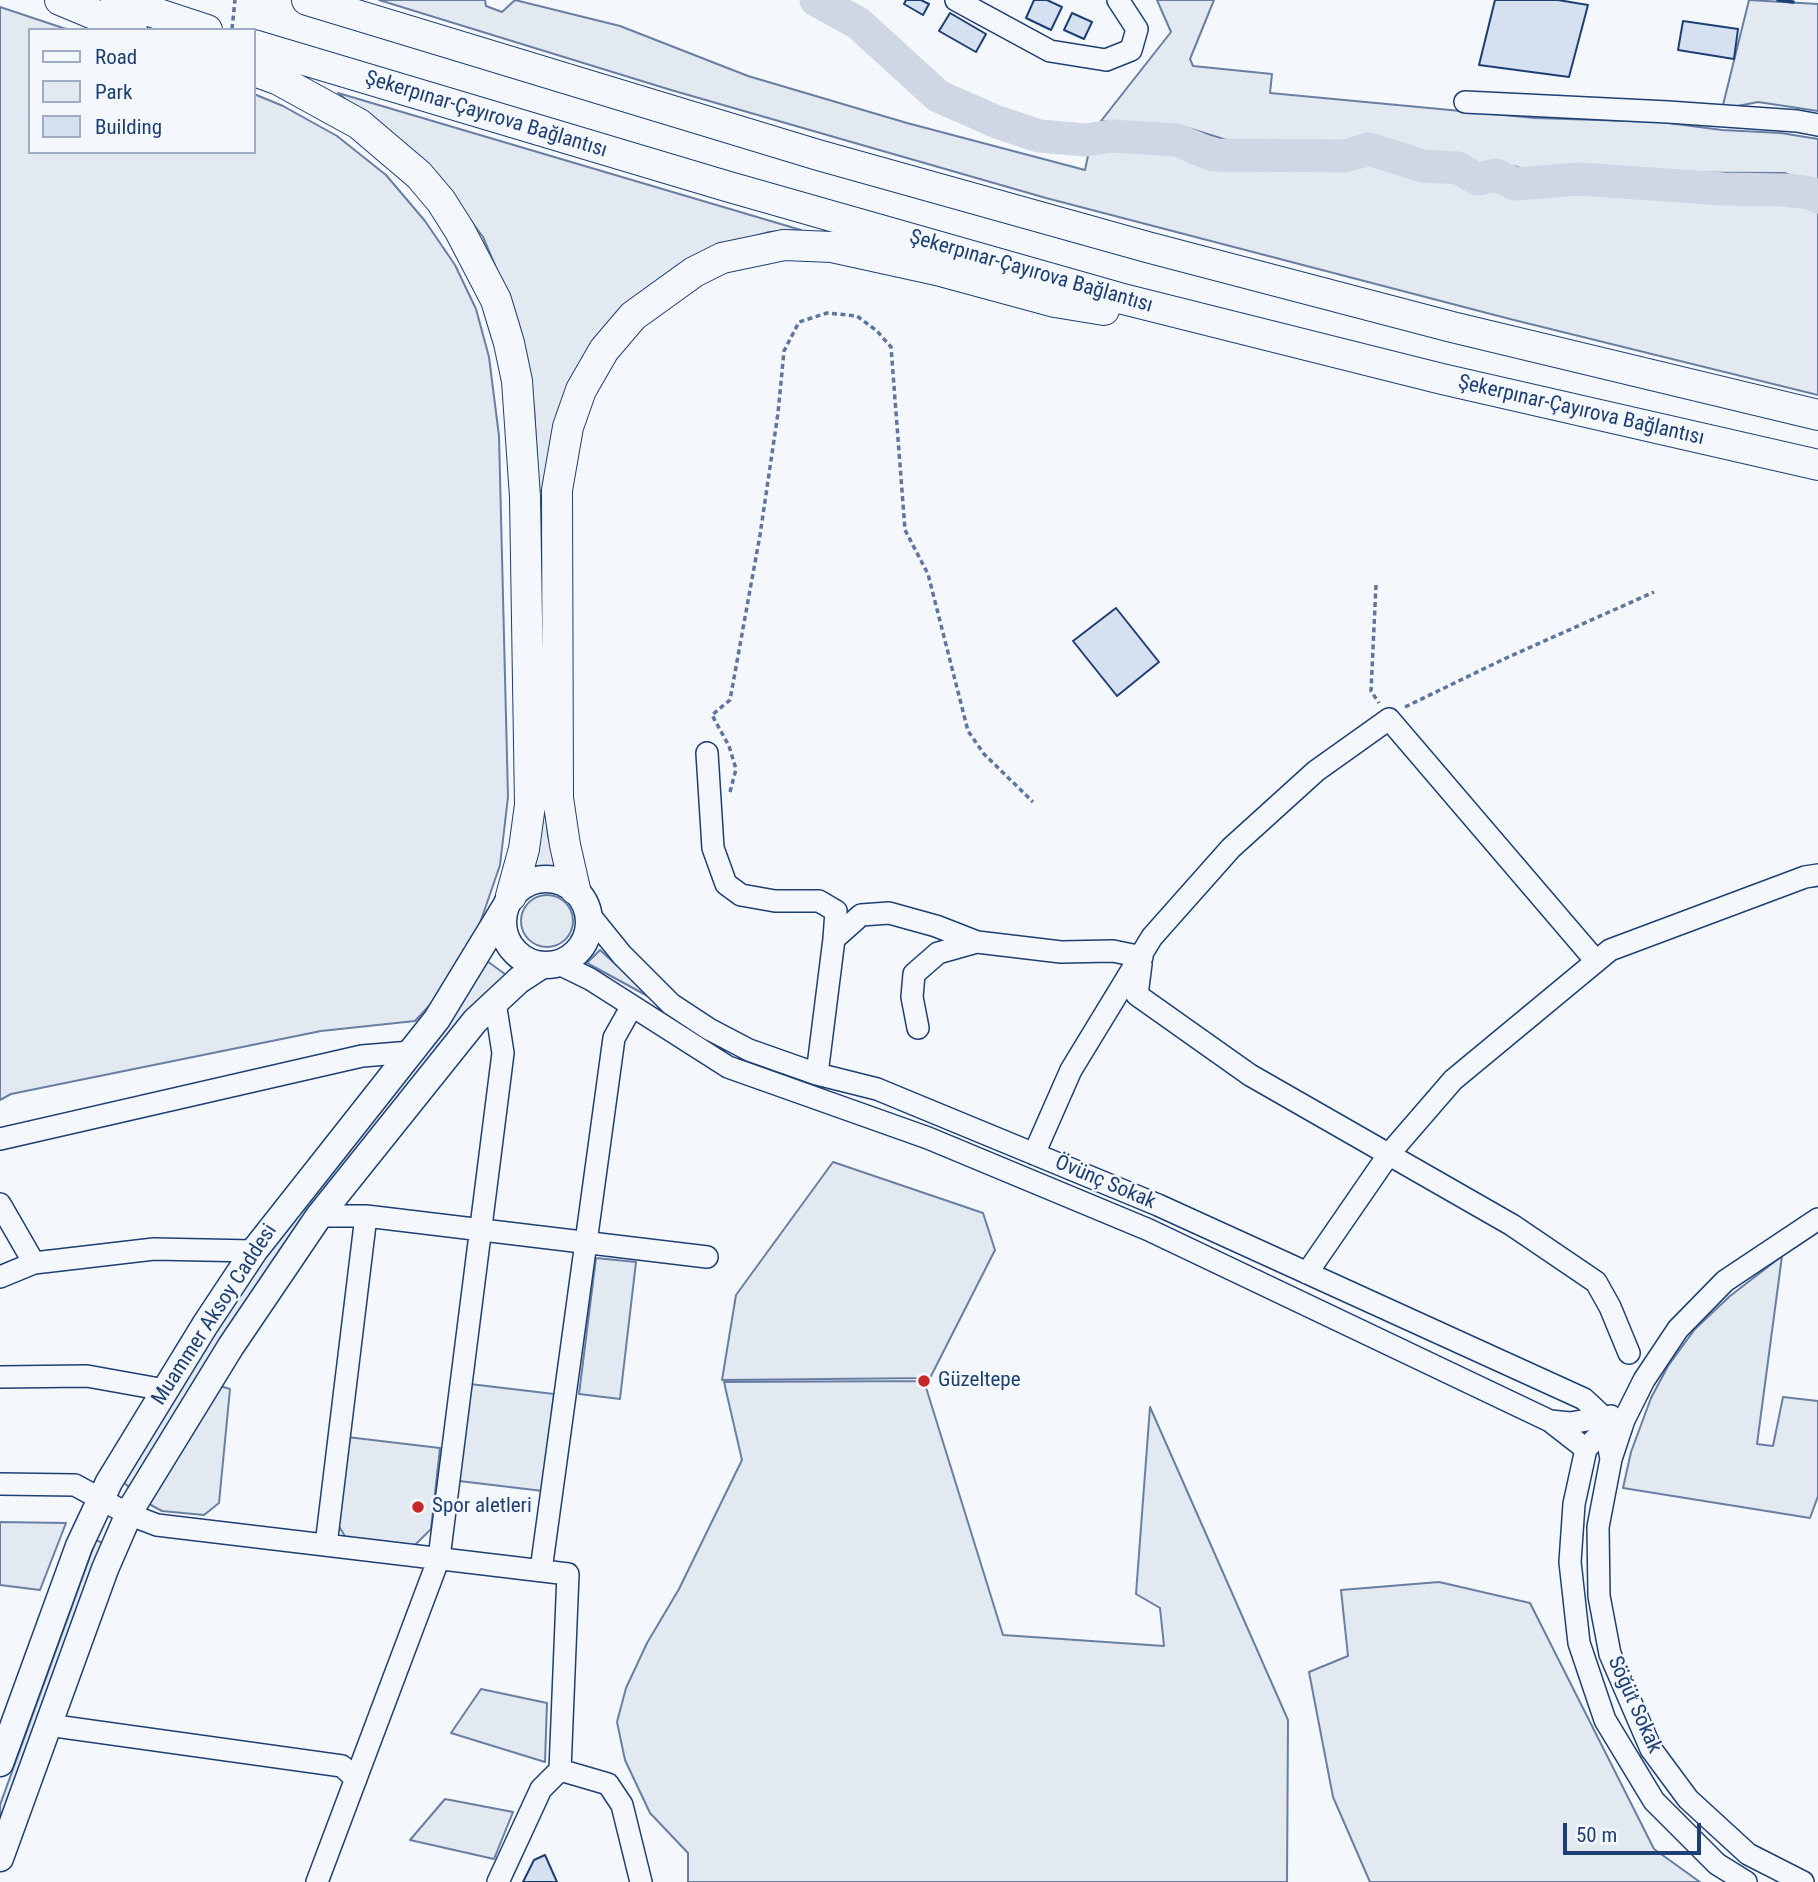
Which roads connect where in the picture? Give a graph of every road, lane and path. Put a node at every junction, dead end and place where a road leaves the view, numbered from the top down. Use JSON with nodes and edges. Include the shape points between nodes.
{"nodes":[{"id":1,"x":60,"y":0,"type":"edge"},
{"id":2,"x":116,"y":0,"type":"edge"},
{"id":3,"x":235,"y":0,"type":"edge"},
{"id":4,"x":307,"y":0,"type":"edge"},
{"id":5,"x":956,"y":0,"type":"edge"},
{"id":6,"x":1118,"y":0,"type":"edge"},
{"id":7,"x":127,"y":28,"type":"edge"},
{"id":8,"x":201,"y":28,"type":"edge"},
{"id":9,"x":232,"y":28,"type":"edge"},
{"id":10,"x":256,"y":45,"type":"edge"},
{"id":11,"x":256,"y":72,"type":"edge"},
{"id":12,"x":1465,"y":102,"type":"dead end"},
{"id":13,"x":1818,"y":125,"type":"edge"},
{"id":14,"x":1288,"y":340,"type":"junction"},
{"id":15,"x":1818,"y":415,"type":"edge"},
{"id":16,"x":1818,"y":465,"type":"edge"},
{"id":17,"x":1376,"y":585,"type":"dead end"},
{"id":18,"x":1654,"y":592,"type":"dead end"},
{"id":19,"x":1389,"y":719,"type":"junction"},
{"id":20,"x":706,"y":753,"type":"dead end"},
{"id":21,"x":1032,"y":802,"type":"dead end"},
{"id":22,"x":710,"y":816,"type":"junction"},
{"id":23,"x":1818,"y":876,"type":"edge"},
{"id":24,"x":582,"y":901,"type":"junction"},
{"id":25,"x":508,"y":903,"type":"junction"},
{"id":26,"x":834,"y":939,"type":"junction"},
{"id":27,"x":976,"y":942,"type":"junction"},
{"id":28,"x":1142,"y":957,"type":"junction"},
{"id":29,"x":1596,"y":961,"type":"junction"},
{"id":30,"x":550,"y":964,"type":"junction"},
{"id":31,"x":495,"y":1002,"type":"junction"},
{"id":32,"x":632,"y":1006,"type":"junction"},
{"id":33,"x":918,"y":1028,"type":"dead end"},
{"id":34,"x":411,"y":1052,"type":"junction"},
{"id":35,"x":817,"y":1074,"type":"junction"},
{"id":36,"x":0,"y":1139,"type":"edge"},
{"id":37,"x":1034,"y":1154,"type":"junction"},
{"id":38,"x":1390,"y":1154,"type":"junction"},
{"id":39,"x":0,"y":1204,"type":"edge"},
{"id":40,"x":319,"y":1216,"type":"junction"},
{"id":41,"x":366,"y":1216,"type":"junction"},
{"id":42,"x":1818,"y":1219,"type":"edge"},
{"id":43,"x":481,"y":1230,"type":"junction"},
{"id":44,"x":586,"y":1242,"type":"junction"},
{"id":45,"x":254,"y":1251,"type":"junction"},
{"id":46,"x":707,"y":1257,"type":"dead end"},
{"id":47,"x":34,"y":1263,"type":"junction"},
{"id":48,"x":1307,"y":1273,"type":"junction"},
{"id":49,"x":0,"y":1277,"type":"edge"},
{"id":50,"x":1629,"y":1353,"type":"dead end"},
{"id":51,"x":0,"y":1377,"type":"edge"},
{"id":52,"x":165,"y":1390,"type":"junction"},
{"id":53,"x":1638,"y":1391,"type":"junction"},
{"id":54,"x":1550,"y":1421,"type":"junction"},
{"id":55,"x":1605,"y":1427,"type":"junction"},
{"id":56,"x":1586,"y":1449,"type":"junction"},
{"id":57,"x":1611,"y":1459,"type":"junction"},
{"id":58,"x":0,"y":1484,"type":"edge"},
{"id":59,"x":101,"y":1498,"type":"junction"},
{"id":60,"x":128,"y":1514,"type":"junction"},
{"id":61,"x":326,"y":1545,"type":"junction"},
{"id":62,"x":439,"y":1558,"type":"junction"},
{"id":63,"x":541,"y":1570,"type":"junction"},
{"id":64,"x":48,"y":1725,"type":"junction"},
{"id":65,"x":0,"y":1763,"type":"edge"},
{"id":66,"x":560,"y":1770,"type":"junction"},
{"id":67,"x":356,"y":1779,"type":"junction"},
{"id":68,"x":0,"y":1858,"type":"edge"},
{"id":69,"x":317,"y":1882,"type":"edge"},
{"id":70,"x":498,"y":1882,"type":"edge"},
{"id":71,"x":641,"y":1882,"type":"edge"},
{"id":72,"x":1746,"y":1882,"type":"edge"},
{"id":73,"x":1804,"y":1882,"type":"edge"}],
"edges":[{"from":1,"to":7,"type":"highway"},
{"from":2,"to":8,"type":"highway"},
{"from":3,"to":9,"type":"path"},
{"from":4,"to":15,"type":"highway","via":[[818,155],[1147,247]]},
{"from":5,"to":6,"type":"street","via":[[1050,51],[1106,60],[1131,50],[1137,29]]},
{"from":10,"to":14,"type":"highway","name":"Şekerpınar-Çayırova Bağlantısı","via":[[740,190],[1119,298]]},
{"from":11,"to":25,"type":"highway","via":[[359,124],[419,175],[460,231],[496,300],[517,381],[525,497],[530,805],[524,849]]},
{"from":12,"to":13,"type":"street"},
{"from":14,"to":16,"type":"highway","name":"Şekerpınar-Çayırova Bağlantısı"},
{"from":14,"to":24,"type":"highway","via":[[1055,302],[832,247],[784,245],[722,258],[650,303],[604,350],[581,390],[568,427],[557,490],[558,798],[565,845]]},
{"from":17,"to":19,"type":"path","via":[[1371,691]]},
{"from":18,"to":19,"type":"path","via":[[1410,704]]},
{"from":19,"to":28,"type":"street","via":[[1316,771],[1231,848],[1152,937]]},
{"from":19,"to":29,"type":"street"},
{"from":20,"to":22,"type":"street"},
{"from":21,"to":22,"type":"path","via":[[984,754],[968,731],[928,574],[905,530],[891,347],[857,316],[827,313],[799,323],[784,351],[766,494],[730,701],[712,715],[736,769],[727,805]]},
{"from":22,"to":26,"type":"street","via":[[713,848],[726,884],[741,895],[819,901],[836,911]]},
{"from":23,"to":29,"type":"street","via":[[1693,918],[1611,950]]},
{"from":24,"to":25,"type":"main road","name":"Muammer Aksoy Caddesi","via":[[562,882],[541,879],[521,886]]},
{"from":24,"to":30,"type":"main road","via":[[589,926],[586,939],[569,958]]},
{"from":24,"to":35,"type":"street","name":"Övünç Sokak","via":[[622,955],[671,1004],[749,1050]]},
{"from":25,"to":30,"type":"main road","via":[[503,931],[507,941],[522,958]]},
{"from":25,"to":34,"type":"main road","name":"Muammer Aksoy Caddesi","via":[[438,1019]]},
{"from":26,"to":27,"type":"street","via":[[861,915],[889,913]]},
{"from":26,"to":35,"type":"street"},
{"from":27,"to":28,"type":"street"},
{"from":27,"to":33,"type":"street","via":[[938,953],[914,974],[912,997]]},
{"from":28,"to":37,"type":"street","via":[[1072,1070]]},
{"from":28,"to":38,"type":"street","via":[[1137,995],[1250,1076]]},
{"from":29,"to":38,"type":"street","via":[[1453,1080]]},
{"from":30,"to":31,"type":"main road","via":[[519,980]]},
{"from":30,"to":32,"type":"street","name":"Övünç Sokak","via":[[590,979]]},
{"from":31,"to":40,"type":"main road"},
{"from":31,"to":43,"type":"street","via":[[503,1053]]},
{"from":32,"to":44,"type":"street","via":[[614,1038]]},
{"from":32,"to":54,"type":"street","name":"Övünç Sokak","via":[[729,1067],[928,1138],[1149,1230]]},
{"from":34,"to":36,"type":"street","via":[[362,1056]]},
{"from":34,"to":45,"type":"main road","name":"Muammer Aksoy Caddesi"},
{"from":35,"to":37,"type":"street","name":"Övünç Sokak","via":[[877,1089]]},
{"from":37,"to":48,"type":"street","name":"Övünç Sokak"},
{"from":38,"to":48,"type":"street"},
{"from":38,"to":50,"type":"street","via":[[1512,1225],[1596,1282]]},
{"from":39,"to":47,"type":"street"},
{"from":40,"to":41,"type":"street"},
{"from":40,"to":60,"type":"main road","via":[[231,1346]]},
{"from":41,"to":43,"type":"street"},
{"from":41,"to":61,"type":"street"},
{"from":42,"to":53,"type":"street","via":[[1725,1281],[1678,1329]]},
{"from":43,"to":44,"type":"street"},
{"from":43,"to":62,"type":"street"},
{"from":44,"to":46,"type":"street"},
{"from":44,"to":63,"type":"street"},
{"from":45,"to":47,"type":"street","via":[[154,1249]]},
{"from":45,"to":52,"type":"main road","name":"Muammer Aksoy Caddesi"},
{"from":47,"to":49,"type":"street"},
{"from":48,"to":55,"type":"street","name":"Övünç Sokak","via":[[1584,1399],[1599,1413]]},
{"from":51,"to":52,"type":"street","via":[[87,1376]]},
{"from":52,"to":59,"type":"main road","name":"Muammer Aksoy Caddesi"},
{"from":53,"to":54,"type":"street","via":[[1614,1415],[1570,1423]]},
{"from":53,"to":57,"type":"street"},
{"from":54,"to":56,"type":"street","name":"Övünç Sokak"},
{"from":55,"to":56,"type":"street"},
{"from":55,"to":57,"type":"street","name":"Övünç Sokak"},
{"from":56,"to":72,"type":"street","name":"Söğüt Sokak","via":[[1574,1504],[1570,1562],[1580,1643],[1605,1720],[1654,1801],[1717,1864]]},
{"from":57,"to":73,"type":"street","name":"Söğüt Sokak","via":[[1598,1527],[1599,1596],[1609,1654],[1651,1749],[1688,1799],[1748,1854]]},
{"from":58,"to":59,"type":"street","via":[[75,1485]]},
{"from":59,"to":60,"type":"street"},
{"from":59,"to":65,"type":"main road","name":"Muammer Aksoy Caddesi"},
{"from":60,"to":61,"type":"street","via":[[157,1525]]},
{"from":60,"to":64,"type":"main road"},
{"from":61,"to":62,"type":"street"},
{"from":62,"to":63,"type":"street"},
{"from":62,"to":67,"type":"street"},
{"from":63,"to":66,"type":"street","via":[[568,1574]]},
{"from":64,"to":67,"type":"street","via":[[342,1766]]},
{"from":64,"to":68,"type":"main road"},
{"from":66,"to":70,"type":"street","via":[[541,1789]]},
{"from":66,"to":71,"type":"street","via":[[608,1784],[622,1805]]},
{"from":67,"to":69,"type":"street"}]}
